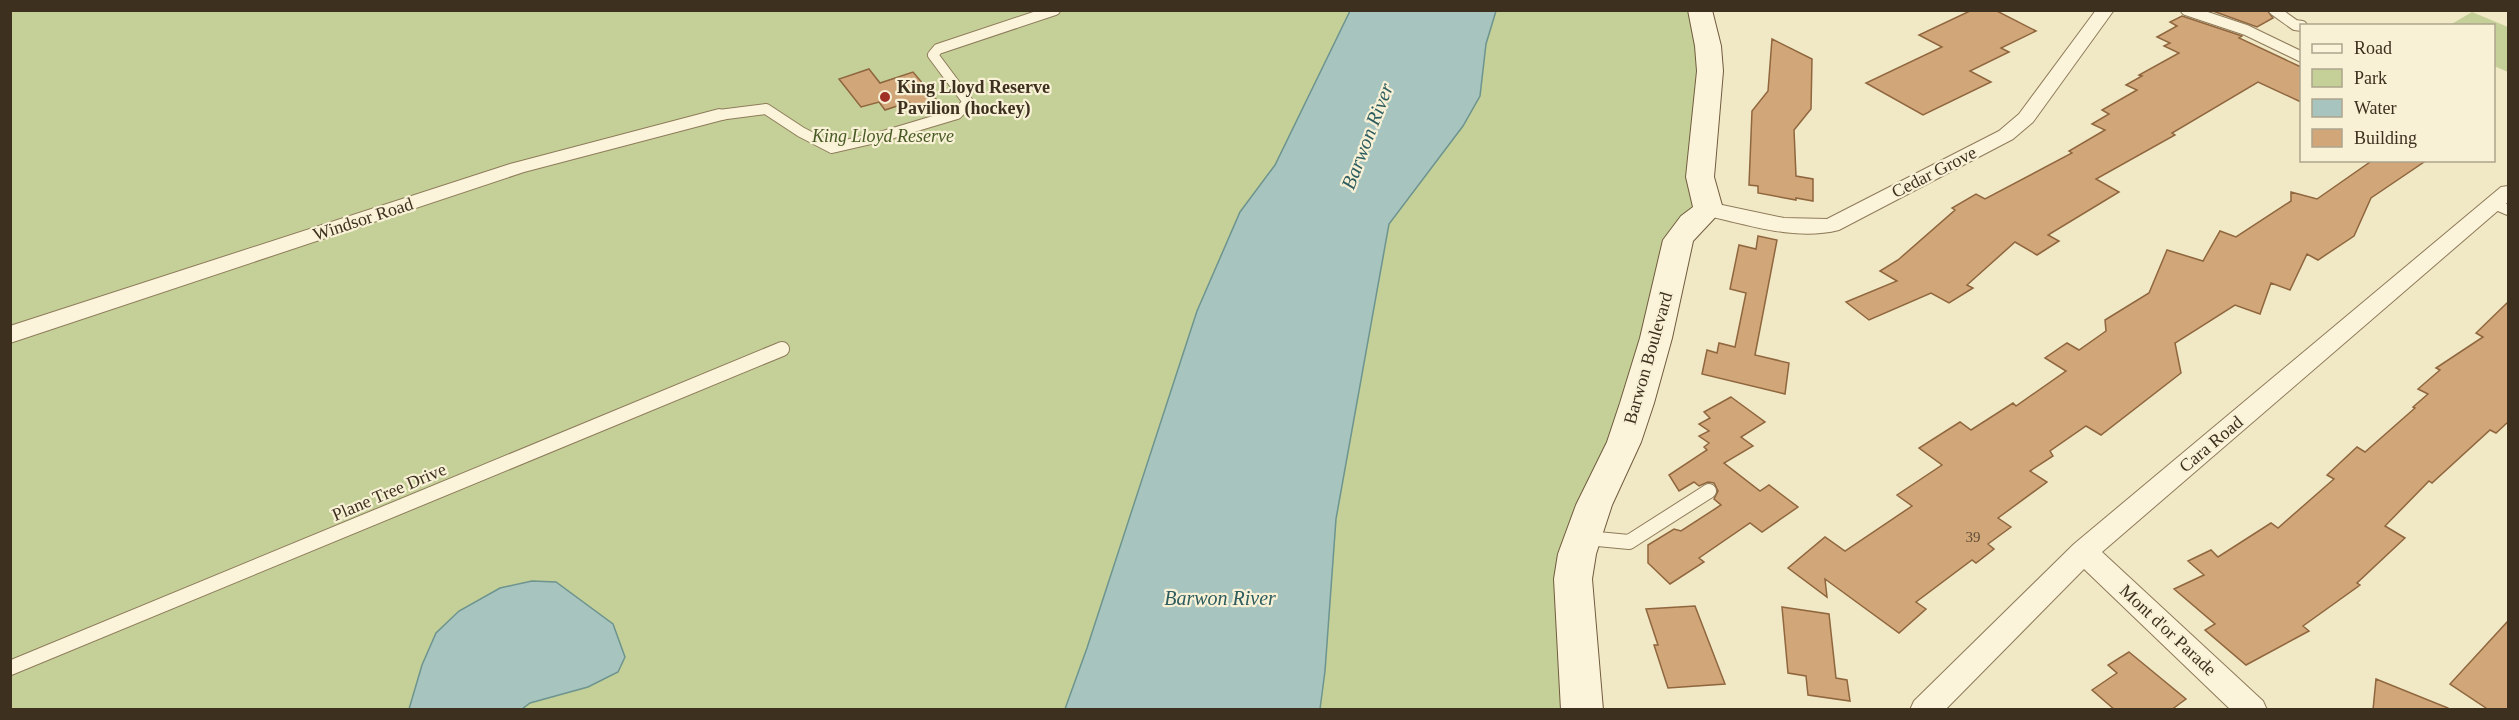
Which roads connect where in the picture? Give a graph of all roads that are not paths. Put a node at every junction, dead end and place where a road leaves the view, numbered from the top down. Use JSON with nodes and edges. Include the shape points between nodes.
{"nodes":[{"id":1,"x":1055,"y":10,"type":"edge"},
{"id":2,"x":1700,"y":10,"type":"edge"},
{"id":3,"x":2105,"y":10,"type":"edge"},
{"id":4,"x":2186,"y":10,"type":"edge"},
{"id":5,"x":2274,"y":10,"type":"edge"},
{"id":6,"x":2300,"y":26,"type":"edge"},
{"id":7,"x":2300,"y":57,"type":"edge"},
{"id":8,"x":719,"y":115,"type":"joint"},
{"id":9,"x":2504,"y":202,"type":"edge"},
{"id":10,"x":1708,"y":209,"type":"junction"},
{"id":11,"x":10,"y":335,"type":"edge"},
{"id":12,"x":782,"y":349,"type":"dead end"},
{"id":13,"x":1709,"y":491,"type":"dead end"},
{"id":14,"x":1583,"y":538,"type":"junction"},
{"id":15,"x":2084,"y":552,"type":"junction"},
{"id":16,"x":10,"y":668,"type":"edge"},
{"id":17,"x":1582,"y":710,"type":"edge"},
{"id":18,"x":1925,"y":710,"type":"edge"},
{"id":19,"x":2252,"y":710,"type":"edge"}],
"edges":[{"from":1,"to":8,"type":"lane","via":[[938,49],[933,55],[968,102],[957,114],[832,148],[766,109]]},
{"from":2,"to":10,"type":"street","via":[[1710,71],[1700,177]]},
{"from":3,"to":10,"type":"street","name":"Cedar Grove","via":[[2026,118],[2006,135],[1831,225],[1785,225]]},
{"from":4,"to":7,"type":"lane","via":[[2253,33]]},
{"from":5,"to":6,"type":"lane"},
{"from":8,"to":11,"type":"street","name":"Windsor Road","via":[[517,168]]},
{"from":9,"to":15,"type":"street","name":"Cara Road"},
{"from":10,"to":14,"type":"street","name":"Barwon Boulevard","via":[[1678,240],[1637,403]]},
{"from":12,"to":16,"type":"lane","name":"Plane Tree Drive"},
{"from":13,"to":14,"type":"lane","via":[[1629,542]]},
{"from":14,"to":17,"type":"street","name":"Barwon Boulevard","via":[[1573,579]]},
{"from":15,"to":18,"type":"street","name":"Cara Road"},
{"from":15,"to":19,"type":"street","name":"Mont d'or Parade"}]}
